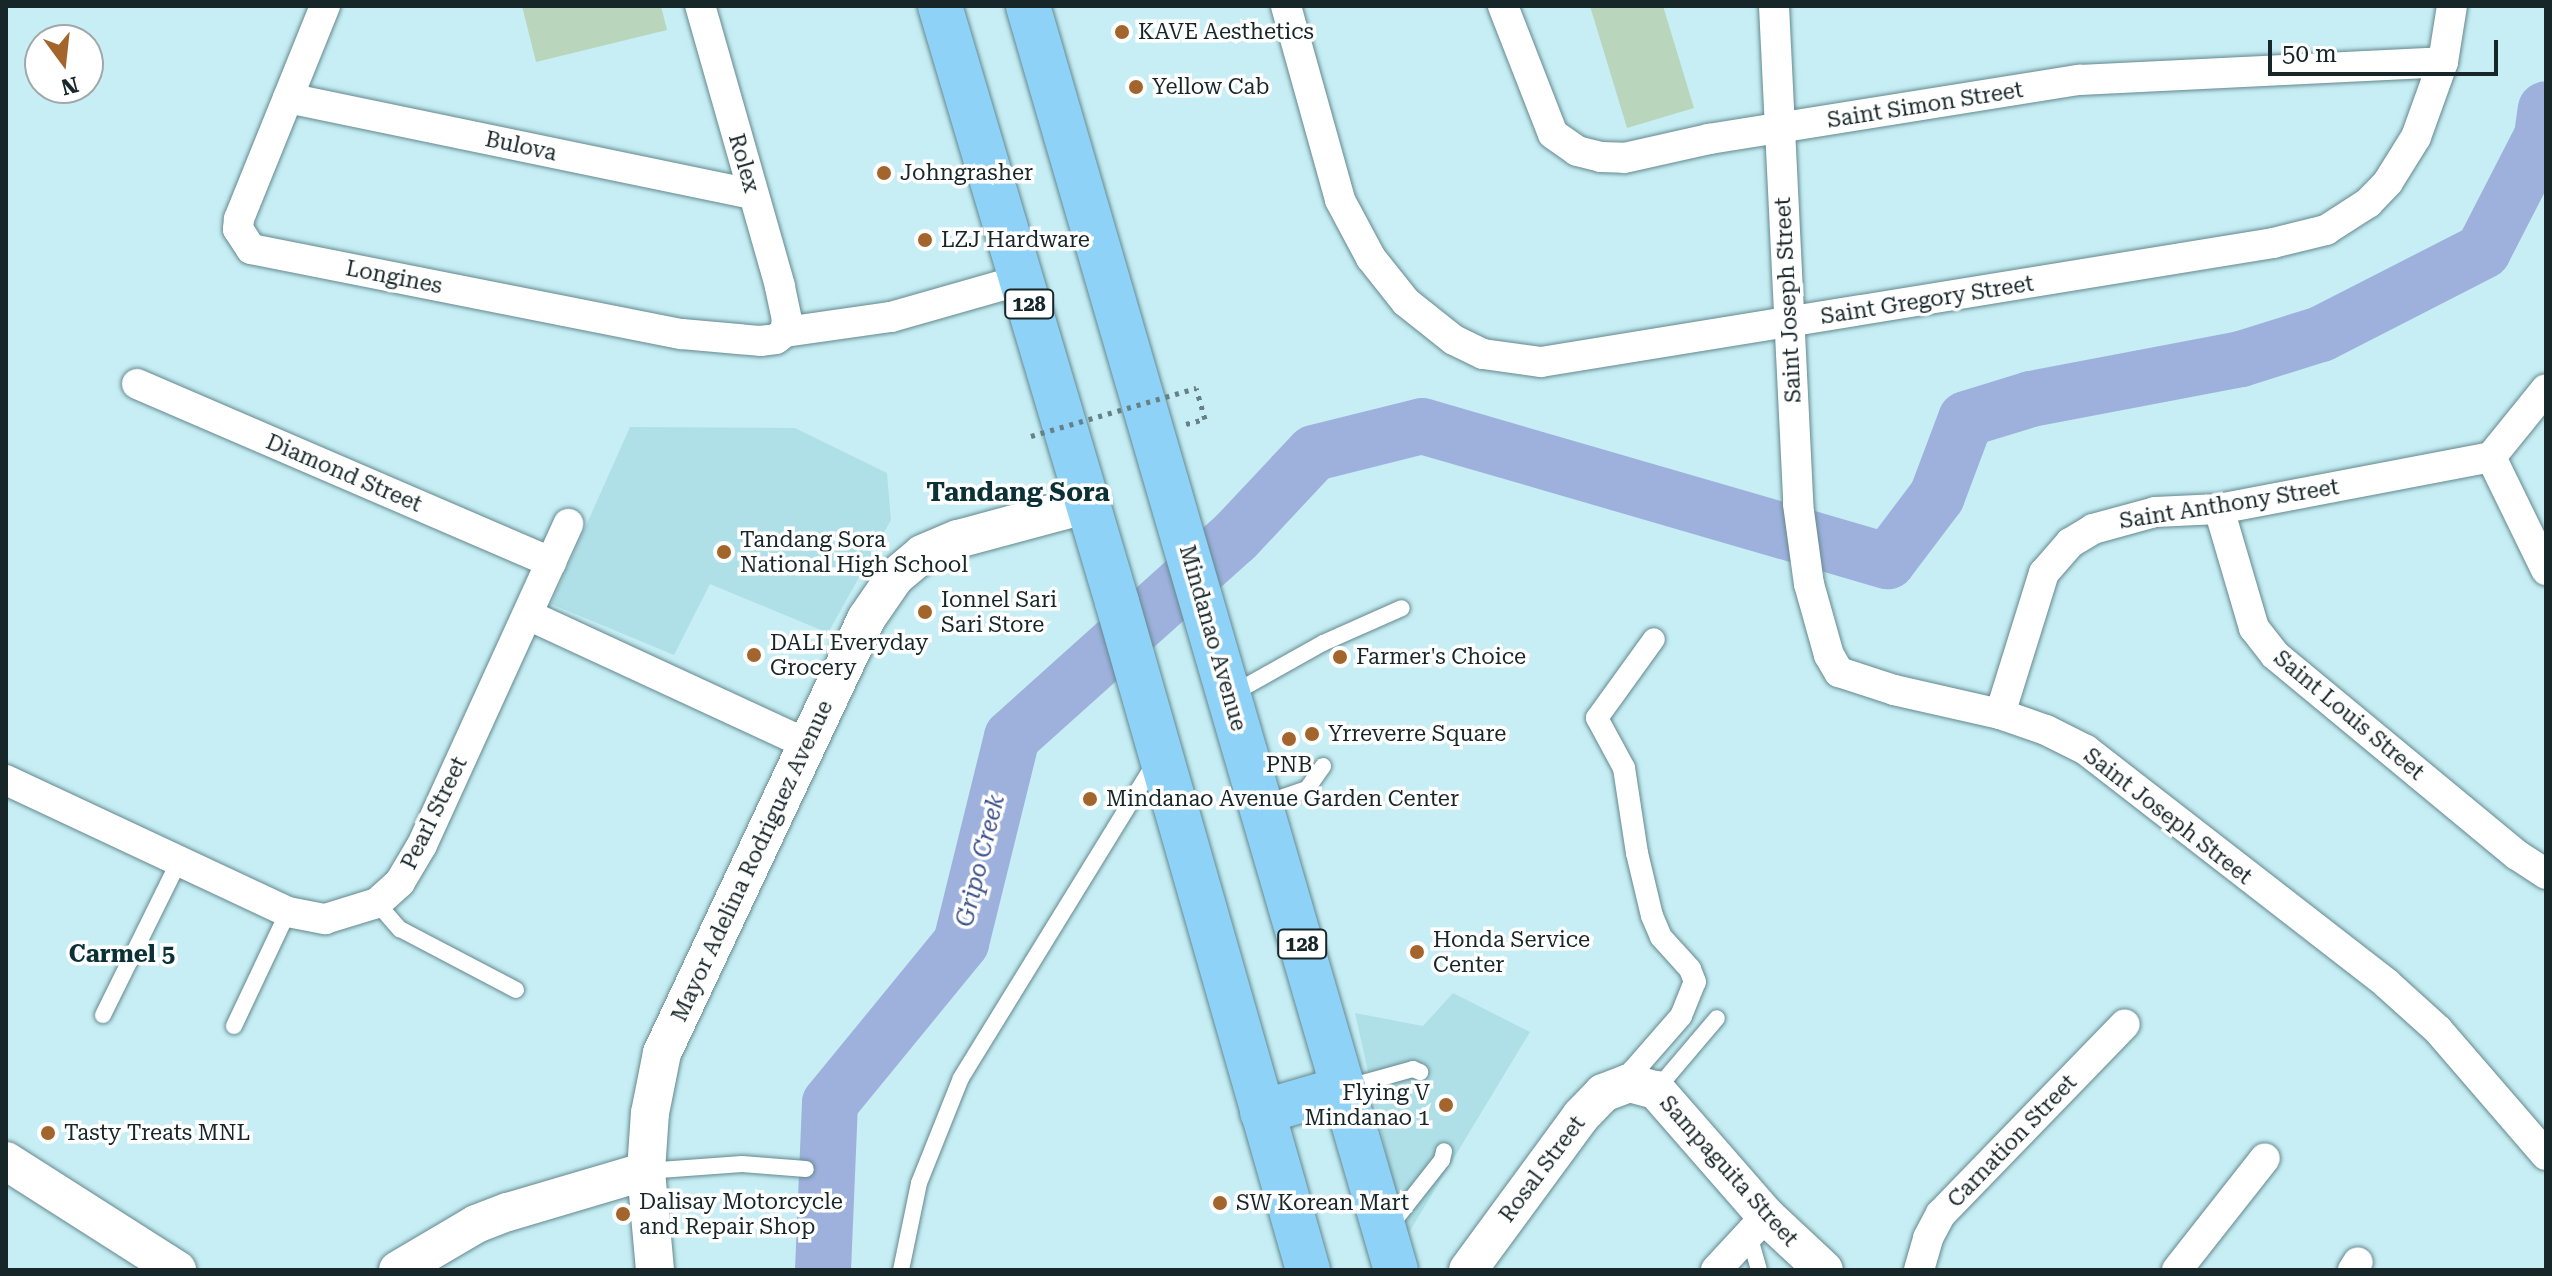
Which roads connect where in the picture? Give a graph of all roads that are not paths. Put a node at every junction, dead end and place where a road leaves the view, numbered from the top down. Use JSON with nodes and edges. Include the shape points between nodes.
{"nodes":[{"id":1,"x":325,"y":6,"type":"edge"},
{"id":2,"x":700,"y":6,"type":"edge"},
{"id":3,"x":940,"y":6,"type":"edge"},
{"id":4,"x":1028,"y":6,"type":"edge"},
{"id":5,"x":1286,"y":6,"type":"edge"},
{"id":6,"x":1503,"y":6,"type":"edge"},
{"id":7,"x":1774,"y":6,"type":"edge"},
{"id":8,"x":2452,"y":6,"type":"edge"},
{"id":9,"x":2443,"y":62,"type":"junction"},
{"id":10,"x":288,"y":98,"type":"junction"},
{"id":11,"x":1778,"y":128,"type":"junction"},
{"id":12,"x":753,"y":194,"type":"junction"},
{"id":13,"x":1021,"y":280,"type":"junction"},
{"id":14,"x":1790,"y":323,"type":"junction"},
{"id":15,"x":786,"y":326,"type":"junction"},
{"id":16,"x":137,"y":384,"type":"dead end"},
{"id":17,"x":2546,"y":389,"type":"edge"},
{"id":18,"x":2491,"y":457,"type":"junction"},
{"id":19,"x":1088,"y":504,"type":"junction"},
{"id":20,"x":2219,"y":509,"type":"junction"},
{"id":21,"x":568,"y":524,"type":"dead end"},
{"id":22,"x":551,"y":562,"type":"junction"},
{"id":23,"x":2546,"y":570,"type":"edge"},
{"id":24,"x":1402,"y":608,"type":"dead end"},
{"id":25,"x":528,"y":615,"type":"junction"},
{"id":26,"x":1654,"y":639,"type":"dead end"},
{"id":27,"x":1230,"y":695,"type":"junction"},
{"id":28,"x":2000,"y":714,"type":"junction"},
{"id":29,"x":807,"y":744,"type":"junction"},
{"id":30,"x":1160,"y":754,"type":"junction"},
{"id":31,"x":1323,"y":766,"type":"dead end"},
{"id":32,"x":6,"y":780,"type":"edge"},
{"id":33,"x":1262,"y":804,"type":"junction"},
{"id":34,"x":179,"y":861,"type":"junction"},
{"id":35,"x":2546,"y":874,"type":"edge"},
{"id":36,"x":377,"y":903,"type":"junction"},
{"id":37,"x":288,"y":912,"type":"junction"},
{"id":38,"x":516,"y":990,"type":"dead end"},
{"id":39,"x":103,"y":1015,"type":"dead end"},
{"id":40,"x":1717,"y":1018,"type":"dead end"},
{"id":41,"x":2125,"y":1024,"type":"dead end"},
{"id":42,"x":234,"y":1026,"type":"dead end"},
{"id":43,"x":1420,"y":1072,"type":"dead end"},
{"id":44,"x":1643,"y":1086,"type":"junction"},
{"id":45,"x":1344,"y":1088,"type":"junction"},
{"id":46,"x":1262,"y":1112,"type":"junction"},
{"id":47,"x":1444,"y":1151,"type":"dead end"},
{"id":48,"x":2546,"y":1155,"type":"edge"},
{"id":49,"x":2265,"y":1158,"type":"dead end"},
{"id":50,"x":6,"y":1161,"type":"edge"},
{"id":51,"x":806,"y":1169,"type":"dead end"},
{"id":52,"x":646,"y":1171,"type":"junction"},
{"id":53,"x":1757,"y":1226,"type":"junction"},
{"id":54,"x":1390,"y":1252,"type":"edge"},
{"id":55,"x":177,"y":1270,"type":"edge"},
{"id":56,"x":398,"y":1270,"type":"edge"},
{"id":57,"x":655,"y":1270,"type":"edge"},
{"id":58,"x":901,"y":1270,"type":"edge"},
{"id":59,"x":1308,"y":1270,"type":"edge"},
{"id":60,"x":1468,"y":1270,"type":"edge"},
{"id":61,"x":1716,"y":1270,"type":"edge"},
{"id":62,"x":1759,"y":1270,"type":"edge"},
{"id":63,"x":1824,"y":1270,"type":"edge"},
{"id":64,"x":1919,"y":1270,"type":"edge"},
{"id":65,"x":2177,"y":1270,"type":"edge"}],
"edges":[{"from":1,"to":10,"type":"street","name":"Longines"},
{"from":2,"to":12,"type":"street","name":"Rolex"},
{"from":3,"to":13,"type":"main road","number":"128"},
{"from":4,"to":27,"type":"main road","name":"Mindanao Avenue","number":"128"},
{"from":5,"to":14,"type":"street","name":"Saint Gregory Street","via":[[1340,200],[1357,236],[1406,302],[1454,340],[1483,354],[1541,362]]},
{"from":6,"to":11,"type":"street","name":"Saint Simon Street","via":[[1553,134],[1577,151],[1624,158]]},
{"from":7,"to":11,"type":"street","name":"Saint Joseph Street"},
{"from":8,"to":9,"type":"street","name":"Saint Gregory Street"},
{"from":9,"to":11,"type":"street","name":"Saint Simon Street","via":[[2079,80]]},
{"from":9,"to":14,"type":"street","name":"Saint Gregory Street","via":[[2416,137],[2388,182],[2368,203],[2326,230]]},
{"from":10,"to":12,"type":"street","name":"Bulova"},
{"from":10,"to":15,"type":"street","name":"Longines","via":[[239,219],[238,229],[251,249],[682,334],[760,341],[776,339]]},
{"from":11,"to":14,"type":"street","name":"Saint Joseph Street"},
{"from":12,"to":15,"type":"street","name":"Rolex"},
{"from":13,"to":15,"type":"street","via":[[891,317]]},
{"from":13,"to":19,"type":"main road","number":"128"},
{"from":14,"to":28,"type":"street","name":"Saint Joseph Street","via":[[1798,504],[1809,584],[1829,655],[1839,672]]},
{"from":16,"to":22,"type":"street","name":"Diamond Street"},
{"from":17,"to":18,"type":"street"},
{"from":18,"to":20,"type":"street","name":"Saint Anthony Street"},
{"from":18,"to":23,"type":"street"},
{"from":19,"to":29,"type":"street","name":"Mayor Adelina Rodriguez Avenue","via":[[958,539],[922,554],[895,577],[866,619]]},
{"from":19,"to":30,"type":"main road","number":"128"},
{"from":20,"to":28,"type":"street","name":"Saint Anthony Street","via":[[2155,512],[2093,529],[2070,543],[2044,573]]},
{"from":20,"to":35,"type":"street","name":"Saint Louis Street","via":[[2254,628],[2275,655]]},
{"from":21,"to":22,"type":"street","name":"Pearl Street"},
{"from":22,"to":25,"type":"street","name":"Pearl Street"},
{"from":24,"to":27,"type":"lane","via":[[1323,643]]},
{"from":25,"to":29,"type":"street"},
{"from":25,"to":36,"type":"street","name":"Pearl Street","via":[[422,845],[400,882]]},
{"from":26,"to":44,"type":"street","via":[[1597,718],[1624,768],[1652,916],[1695,982],[1681,1016],[1633,1071]]},
{"from":27,"to":33,"type":"main road","name":"Mindanao Avenue","number":"128"},
{"from":28,"to":48,"type":"street","name":"Saint Joseph Street","via":[[2086,750],[2386,983],[2438,1030]]},
{"from":29,"to":52,"type":"street","name":"Mayor Adelina Rodriguez Avenue","via":[[662,1053]]},
{"from":30,"to":46,"type":"main road","number":"128"},
{"from":30,"to":58,"type":"lane","via":[[961,1078],[919,1183]]},
{"from":31,"to":33,"type":"lane","via":[[1307,789]]},
{"from":32,"to":34,"type":"street","name":"Pearl Street"},
{"from":33,"to":45,"type":"main road","name":"Mindanao Avenue","number":"128"},
{"from":34,"to":37,"type":"street","name":"Pearl Street"},
{"from":34,"to":39,"type":"lane"},
{"from":36,"to":37,"type":"street","name":"Pearl Street","via":[[325,919]]},
{"from":36,"to":38,"type":"lane","via":[[400,929]]},
{"from":37,"to":42,"type":"lane"},
{"from":40,"to":44,"type":"lane"},
{"from":41,"to":64,"type":"street","name":"Carnation Street","via":[[1951,1202],[1928,1238]]},
{"from":43,"to":45,"type":"lane","via":[[1413,1069]]},
{"from":44,"to":53,"type":"street","name":"Sampaguita Street"},
{"from":44,"to":60,"type":"street","name":"Rosal Street","via":[[1603,1093],[1581,1116]]},
{"from":45,"to":46,"type":"main road"},
{"from":45,"to":54,"type":"main road","name":"Mindanao Avenue","number":"128"},
{"from":46,"to":59,"type":"main road","number":"128"},
{"from":47,"to":54,"type":"lane"},
{"from":49,"to":65,"type":"street"},
{"from":50,"to":55,"type":"street"},
{"from":51,"to":52,"type":"lane","via":[[742,1164]]},
{"from":52,"to":56,"type":"street","via":[[539,1200],[476,1224]]},
{"from":52,"to":57,"type":"street","name":"Mayor Adelina Rodriguez Avenue"},
{"from":53,"to":61,"type":"street"},
{"from":53,"to":62,"type":"lane"},
{"from":53,"to":63,"type":"street","name":"Sampaguita Street"}]}
